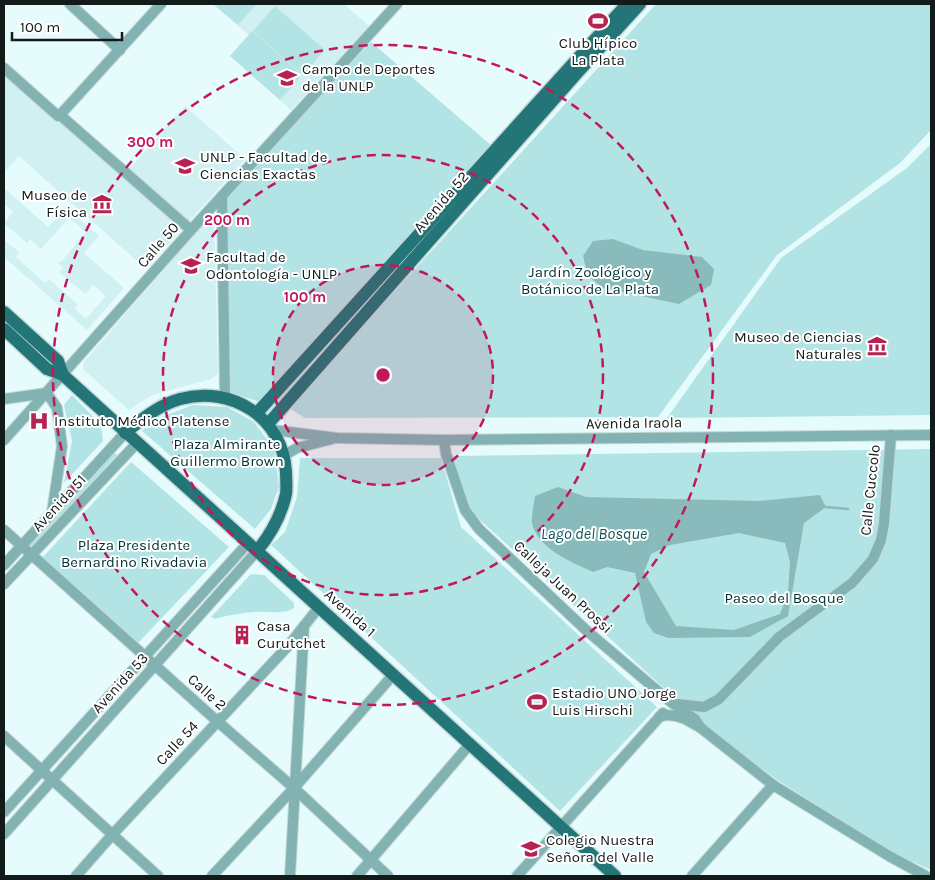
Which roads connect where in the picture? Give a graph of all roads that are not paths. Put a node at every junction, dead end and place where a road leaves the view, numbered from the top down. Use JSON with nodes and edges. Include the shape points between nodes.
{"nodes":[{"id":1,"x":70,"y":4,"type":"edge"},
{"id":2,"x":161,"y":4,"type":"edge"},
{"id":3,"x":397,"y":4,"type":"edge"},
{"id":4,"x":627,"y":4,"type":"edge"},
{"id":5,"x":640,"y":4,"type":"edge"},
{"id":6,"x":120,"y":50,"type":"junction"},
{"id":7,"x":4,"y":68,"type":"edge"},
{"id":8,"x":60,"y":115,"type":"junction"},
{"id":9,"x":222,"y":196,"type":"junction"},
{"id":10,"x":191,"y":230,"type":"junction"},
{"id":11,"x":4,"y":312,"type":"edge"},
{"id":12,"x":4,"y":329,"type":"edge"},
{"id":13,"x":63,"y":375,"type":"junction"},
{"id":14,"x":47,"y":393,"type":"junction"},
{"id":15,"x":225,"y":397,"type":"junction"},
{"id":16,"x":4,"y":399,"type":"edge"},
{"id":17,"x":257,"y":413,"type":"junction"},
{"id":18,"x":270,"y":427,"type":"junction"},
{"id":19,"x":125,"y":432,"type":"junction"},
{"id":20,"x":891,"y":435,"type":"junction"},
{"id":21,"x":931,"y":435,"type":"edge"},
{"id":22,"x":337,"y":438,"type":"junction"},
{"id":23,"x":4,"y":440,"type":"edge"},
{"id":24,"x":444,"y":440,"type":"junction"},
{"id":25,"x":137,"y":443,"type":"junction"},
{"id":26,"x":283,"y":456,"type":"junction"},
{"id":27,"x":52,"y":512,"type":"junction"},
{"id":28,"x":4,"y":530,"type":"edge"},
{"id":29,"x":21,"y":546,"type":"junction"},
{"id":30,"x":252,"y":547,"type":"junction"},
{"id":31,"x":31,"y":554,"type":"junction"},
{"id":32,"x":4,"y":565,"type":"edge"},
{"id":33,"x":4,"y":584,"type":"edge"},
{"id":34,"x":319,"y":607,"type":"junction"},
{"id":35,"x":304,"y":626,"type":"junction"},
{"id":36,"x":146,"y":657,"type":"junction"},
{"id":37,"x":155,"y":666,"type":"junction"},
{"id":38,"x":393,"y":675,"type":"junction"},
{"id":39,"x":672,"y":703,"type":"junction"},
{"id":40,"x":659,"y":717,"type":"junction"},
{"id":41,"x":217,"y":721,"type":"junction"},
{"id":42,"x":701,"y":728,"type":"junction"},
{"id":43,"x":4,"y":736,"type":"edge"},
{"id":44,"x":470,"y":744,"type":"junction"},
{"id":45,"x":42,"y":770,"type":"junction"},
{"id":46,"x":52,"y":780,"type":"junction"},
{"id":47,"x":773,"y":785,"type":"junction"},
{"id":48,"x":294,"y":788,"type":"junction"},
{"id":49,"x":4,"y":812,"type":"edge"},
{"id":50,"x":561,"y":827,"type":"junction"},
{"id":51,"x":4,"y":834,"type":"edge"},
{"id":52,"x":112,"y":835,"type":"junction"},
{"id":53,"x":370,"y":860,"type":"junction"},
{"id":54,"x":76,"y":876,"type":"edge"},
{"id":55,"x":158,"y":876,"type":"edge"},
{"id":56,"x":212,"y":876,"type":"edge"},
{"id":57,"x":290,"y":876,"type":"edge"},
{"id":58,"x":357,"y":876,"type":"edge"},
{"id":59,"x":388,"y":876,"type":"edge"},
{"id":60,"x":517,"y":876,"type":"edge"},
{"id":61,"x":615,"y":876,"type":"edge"},
{"id":62,"x":692,"y":876,"type":"edge"},
{"id":63,"x":926,"y":876,"type":"edge"}],
"edges":[{"from":1,"to":6,"type":"street"},
{"from":2,"to":6,"type":"street"},
{"from":3,"to":9,"type":"street","name":"Calle 50"},
{"from":4,"to":17,"type":"main road","name":"Avenida 52"},
{"from":5,"to":18,"type":"main road","name":"Avenida 52"},
{"from":6,"to":8,"type":"street"},
{"from":7,"to":8,"type":"street"},
{"from":8,"to":10,"type":"street"},
{"from":9,"to":10,"type":"street","name":"Calle 50"},
{"from":9,"to":15,"type":"street"},
{"from":10,"to":13,"type":"street","name":"Calle 50"},
{"from":11,"to":13,"type":"main road","name":"Avenida 1","via":[[58,360]]},
{"from":12,"to":13,"type":"main road","name":"Avenida 1","via":[[47,369]]},
{"from":13,"to":14,"type":"street","name":"Calle 50"},
{"from":13,"to":19,"type":"main road","name":"Avenida 1"},
{"from":14,"to":16,"type":"street"},
{"from":14,"to":23,"type":"street","name":"Calle 50"},
{"from":14,"to":27,"type":"street","via":[[57,408],[62,446]]},
{"from":15,"to":17,"type":"main road"},
{"from":15,"to":19,"type":"main road","via":[[198,396],[169,403]]},
{"from":17,"to":18,"type":"main road"},
{"from":18,"to":22,"type":"street","name":"Avenida Iraola"},
{"from":18,"to":26,"type":"main road"},
{"from":19,"to":25,"type":"main road","name":"Avenida 1"},
{"from":19,"to":27,"type":"street","name":"Avenida 51"},
{"from":20,"to":21,"type":"street","name":"Avenida Iraola"},
{"from":20,"to":24,"type":"street","name":"Avenida Iraola"},
{"from":20,"to":39,"type":"street","name":"Calle Cuccolo","via":[[884,523],[873,559],[852,584],[779,637],[719,699],[704,707]]},
{"from":22,"to":24,"type":"street","name":"Avenida Iraola"},
{"from":22,"to":26,"type":"street","name":"Avenida Iraola","via":[[297,448]]},
{"from":24,"to":39,"type":"street","name":"Calleja Juan Prossi","via":[[465,510],[479,529],[587,631]]},
{"from":25,"to":30,"type":"main road","name":"Avenida 1"},
{"from":25,"to":31,"type":"street","name":"Avenida 51"},
{"from":26,"to":30,"type":"main road","via":[[286,493],[277,523],[269,536]]},
{"from":27,"to":29,"type":"street","name":"Avenida 51"},
{"from":28,"to":29,"type":"street","name":"Calle 2"},
{"from":29,"to":31,"type":"street","name":"Calle 2"},
{"from":29,"to":32,"type":"street","name":"Avenida 51"},
{"from":30,"to":34,"type":"main road","name":"Avenida 1"},
{"from":30,"to":36,"type":"street","name":"Avenida 53"},
{"from":30,"to":37,"type":"street","name":"Avenida 53"},
{"from":31,"to":33,"type":"street","name":"Avenida 51"},
{"from":31,"to":36,"type":"street","name":"Calle 2"},
{"from":34,"to":35,"type":"street","name":"Calle 54"},
{"from":34,"to":38,"type":"main road","name":"Avenida 1"},
{"from":35,"to":41,"type":"street","name":"Calle 54"},
{"from":35,"to":48,"type":"street"},
{"from":36,"to":37,"type":"street","name":"Calle 2"},
{"from":36,"to":45,"type":"street","name":"Avenida 53"},
{"from":37,"to":41,"type":"street","name":"Calle 2"},
{"from":37,"to":46,"type":"street","name":"Avenida 53"},
{"from":38,"to":44,"type":"main road","name":"Avenida 1"},
{"from":38,"to":48,"type":"street"},
{"from":39,"to":40,"type":"street"},
{"from":39,"to":42,"type":"street","name":"Calleja Juan Prossi","via":[[695,718]]},
{"from":40,"to":42,"type":"street","name":"Calleja Juan Prossi","via":[[685,718]]},
{"from":40,"to":50,"type":"street"},
{"from":41,"to":48,"type":"street","name":"Calle 2"},
{"from":41,"to":52,"type":"street","name":"Calle 54"},
{"from":42,"to":47,"type":"street","name":"Calleja Juan Prossi"},
{"from":43,"to":45,"type":"street"},
{"from":44,"to":50,"type":"main road","name":"Avenida 1"},
{"from":44,"to":53,"type":"street"},
{"from":45,"to":46,"type":"street"},
{"from":45,"to":49,"type":"street","name":"Avenida 53"},
{"from":46,"to":51,"type":"street","name":"Avenida 53"},
{"from":46,"to":52,"type":"street"},
{"from":47,"to":62,"type":"street"},
{"from":47,"to":63,"type":"street","name":"Calleja Juan Prossi"},
{"from":48,"to":53,"type":"street","name":"Calle 2"},
{"from":48,"to":56,"type":"street"},
{"from":48,"to":57,"type":"street"},
{"from":50,"to":60,"type":"street"},
{"from":50,"to":61,"type":"main road","name":"Avenida 1"},
{"from":52,"to":54,"type":"street","name":"Calle 54"},
{"from":52,"to":55,"type":"street"},
{"from":53,"to":58,"type":"street"},
{"from":53,"to":59,"type":"street","name":"Calle 2"}]}
